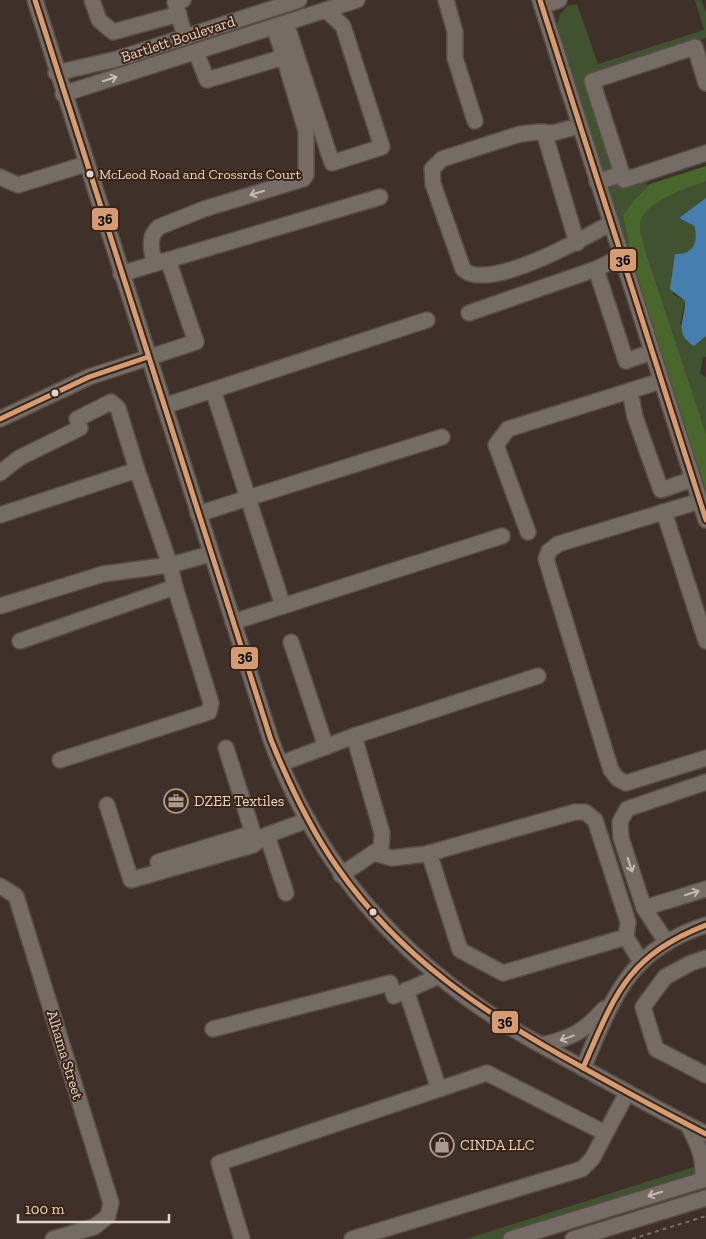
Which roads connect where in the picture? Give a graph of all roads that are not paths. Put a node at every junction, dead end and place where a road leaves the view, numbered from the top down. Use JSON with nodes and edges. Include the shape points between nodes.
{"nodes":[{"id":1,"x":35,"y":0,"type":"edge"},
{"id":2,"x":92,"y":0,"type":"edge"},
{"id":3,"x":299,"y":0,"type":"edge"},
{"id":4,"x":357,"y":0,"type":"edge"},
{"id":5,"x":446,"y":0,"type":"edge"},
{"id":6,"x":559,"y":0,"type":"edge"},
{"id":7,"x":541,"y":3,"type":"edge"},
{"id":8,"x":178,"y":4,"type":"edge"},
{"id":9,"x":321,"y":5,"type":"edge"},
{"id":10,"x":280,"y":25,"type":"junction"},
{"id":11,"x":185,"y":37,"type":"junction"},
{"id":12,"x":224,"y":43,"type":"junction"},
{"id":13,"x":196,"y":52,"type":"junction"},
{"id":14,"x":284,"y":57,"type":"junction"},
{"id":15,"x":56,"y":73,"type":"junction"},
{"id":16,"x":706,"y":83,"type":"edge"},
{"id":17,"x":63,"y":94,"type":"junction"},
{"id":18,"x":475,"y":120,"type":"dead end"},
{"id":19,"x":580,"y":126,"type":"junction"},
{"id":20,"x":544,"y":132,"type":"junction"},
{"id":21,"x":706,"y":153,"type":"edge"},
{"id":22,"x":86,"y":164,"type":"junction"},
{"id":23,"x":622,"y":174,"type":"junction"},
{"id":24,"x":0,"y":177,"type":"edge"},
{"id":25,"x":598,"y":182,"type":"junction"},
{"id":26,"x":380,"y":197,"type":"dead end"},
{"id":27,"x":610,"y":223,"type":"junction"},
{"id":28,"x":577,"y":243,"type":"junction"},
{"id":29,"x":621,"y":258,"type":"junction"},
{"id":30,"x":161,"y":262,"type":"junction"},
{"id":31,"x":596,"y":269,"type":"junction"},
{"id":32,"x":121,"y":274,"type":"junction"},
{"id":33,"x":469,"y":313,"type":"dead end"},
{"id":34,"x":427,"y":320,"type":"dead end"},
{"id":35,"x":652,"y":352,"type":"junction"},
{"id":36,"x":148,"y":357,"type":"junction"},
{"id":37,"x":661,"y":381,"type":"junction"},
{"id":38,"x":213,"y":390,"type":"junction"},
{"id":39,"x":630,"y":391,"type":"junction"},
{"id":40,"x":164,"y":406,"type":"junction"},
{"id":41,"x":0,"y":419,"type":"edge"},
{"id":42,"x":442,"y":437,"type":"dead end"},
{"id":43,"x":137,"y":470,"type":"junction"},
{"id":44,"x":0,"y":473,"type":"edge"},
{"id":45,"x":693,"y":479,"type":"junction"},
{"id":46,"x":248,"y":498,"type":"junction"},
{"id":47,"x":700,"y":501,"type":"junction"},
{"id":48,"x":664,"y":512,"type":"junction"},
{"id":49,"x":198,"y":514,"type":"junction"},
{"id":50,"x":0,"y":515,"type":"edge"},
{"id":51,"x":706,"y":520,"type":"edge"},
{"id":52,"x":528,"y":532,"type":"dead end"},
{"id":53,"x":502,"y":536,"type":"dead end"},
{"id":54,"x":211,"y":554,"type":"junction"},
{"id":55,"x":170,"y":565,"type":"junction"},
{"id":56,"x":175,"y":587,"type":"junction"},
{"id":57,"x":0,"y":606,"type":"edge"},
{"id":58,"x":283,"y":606,"type":"junction"},
{"id":59,"x":233,"y":622,"type":"junction"},
{"id":60,"x":20,"y":641,"type":"dead end"},
{"id":61,"x":706,"y":641,"type":"edge"},
{"id":62,"x":291,"y":642,"type":"dead end"},
{"id":63,"x":538,"y":676,"type":"dead end"},
{"id":64,"x":354,"y":736,"type":"junction"},
{"id":65,"x":326,"y":747,"type":"junction"},
{"id":66,"x":226,"y":748,"type":"dead end"},
{"id":67,"x":706,"y":758,"type":"edge"},
{"id":68,"x":60,"y":760,"type":"dead end"},
{"id":69,"x":280,"y":764,"type":"junction"},
{"id":70,"x":706,"y":782,"type":"edge"},
{"id":71,"x":108,"y":805,"type":"dead end"},
{"id":72,"x":308,"y":820,"type":"junction"},
{"id":73,"x":260,"y":835,"type":"junction"},
{"id":74,"x":373,"y":853,"type":"junction"},
{"id":75,"x":429,"y":853,"type":"junction"},
{"id":76,"x":341,"y":875,"type":"junction"},
{"id":77,"x":0,"y":886,"type":"edge"},
{"id":78,"x":706,"y":889,"type":"edge"},
{"id":79,"x":286,"y":893,"type":"dead end"},
{"id":80,"x":644,"y":908,"type":"junction"},
{"id":81,"x":706,"y":925,"type":"edge"},
{"id":82,"x":626,"y":937,"type":"junction"},
{"id":83,"x":667,"y":943,"type":"junction"},
{"id":84,"x":706,"y":958,"type":"edge"},
{"id":85,"x":641,"y":962,"type":"junction"},
{"id":86,"x":439,"y":976,"type":"junction"},
{"id":87,"x":406,"y":990,"type":"junction"},
{"id":88,"x":614,"y":998,"type":"junction"},
{"id":89,"x":213,"y":1029,"type":"dead end"},
{"id":90,"x":542,"y":1045,"type":"junction"},
{"id":91,"x":582,"y":1068,"type":"junction"},
{"id":92,"x":706,"y":1075,"type":"edge"},
{"id":93,"x":439,"y":1089,"type":"junction"},
{"id":94,"x":627,"y":1093,"type":"junction"},
{"id":95,"x":688,"y":1125,"type":"junction"},
{"id":96,"x":606,"y":1133,"type":"junction"},
{"id":97,"x":706,"y":1134,"type":"edge"},
{"id":98,"x":704,"y":1179,"type":"edge"},
{"id":99,"x":706,"y":1198,"type":"edge"},
{"id":100,"x":53,"y":1239,"type":"edge"},
{"id":101,"x":242,"y":1239,"type":"edge"},
{"id":102,"x":352,"y":1239,"type":"edge"},
{"id":103,"x":511,"y":1239,"type":"edge"},
{"id":104,"x":573,"y":1239,"type":"edge"}],
"edges":[{"from":1,"to":15,"type":"street"},
{"from":2,"to":8,"type":"street","via":[[99,20],[113,32]]},
{"from":3,"to":11,"type":"street","name":"Bartlett Boulevard"},
{"from":4,"to":9,"type":"street","name":"Bartlett Boulevard"},
{"from":5,"to":18,"type":"street","via":[[455,32],[455,58]]},
{"from":6,"to":7,"type":"street"},
{"from":7,"to":19,"type":"street"},
{"from":8,"to":11,"type":"street"},
{"from":9,"to":10,"type":"street","name":"Bartlett Boulevard"},
{"from":9,"to":10,"type":"street","via":[[344,26],[382,147],[332,163]]},
{"from":9,"to":12,"type":"street","name":"Bartlett Boulevard","via":[[257,24]]},
{"from":10,"to":12,"type":"street","name":"Bartlett Boulevard"},
{"from":10,"to":14,"type":"street"},
{"from":11,"to":15,"type":"street","name":"Bartlett Boulevard","via":[[117,59]]},
{"from":12,"to":13,"type":"street","name":"Bartlett Boulevard"},
{"from":13,"to":14,"type":"street","via":[[207,80]]},
{"from":17,"to":13,"type":"street","name":"Bartlett Boulevard","one_way":true},
{"from":14,"to":30,"type":"street","one_way":true,"via":[[306,131],[306,176],[159,226],[150,245]]},
{"from":15,"to":17,"type":"street"},
{"from":16,"to":23,"type":"street","via":[[695,47],[592,81]]},
{"from":17,"to":22,"type":"street"},
{"from":19,"to":20,"type":"street"},
{"from":19,"to":25,"type":"street"},
{"from":20,"to":28,"type":"street"},
{"from":20,"to":28,"type":"street","via":[[520,134],[442,159],[432,169],[433,184],[462,269],[473,276],[514,269]]},
{"from":21,"to":23,"type":"street","via":[[624,180]]},
{"from":22,"to":24,"type":"street","via":[[18,185]]},
{"from":22,"to":32,"type":"street"},
{"from":23,"to":25,"type":"street"},
{"from":25,"to":27,"type":"street"},
{"from":26,"to":30,"type":"street"},
{"from":27,"to":28,"type":"street"},
{"from":27,"to":29,"type":"street"},
{"from":29,"to":31,"type":"street"},
{"from":29,"to":35,"type":"street"},
{"from":30,"to":32,"type":"street"},
{"from":30,"to":36,"type":"street","via":[[196,342]]},
{"from":31,"to":33,"type":"street"},
{"from":31,"to":35,"type":"street","via":[[626,361]]},
{"from":32,"to":36,"type":"street"},
{"from":34,"to":38,"type":"street"},
{"from":35,"to":37,"type":"street"},
{"from":36,"to":40,"type":"street"},
{"from":36,"to":41,"type":"street","via":[[89,377]]},
{"from":37,"to":39,"type":"street"},
{"from":37,"to":45,"type":"street"},
{"from":38,"to":40,"type":"street"},
{"from":38,"to":46,"type":"street"},
{"from":39,"to":45,"type":"street","via":[[635,418],[661,490]]},
{"from":39,"to":52,"type":"street","via":[[508,429],[496,445]]},
{"from":40,"to":49,"type":"street"},
{"from":42,"to":46,"type":"street"},
{"from":43,"to":44,"type":"street","via":[[118,408],[111,402],[77,419],[80,428],[19,458]]},
{"from":43,"to":50,"type":"street"},
{"from":43,"to":55,"type":"street"},
{"from":45,"to":47,"type":"street"},
{"from":46,"to":49,"type":"street"},
{"from":46,"to":58,"type":"street"},
{"from":47,"to":48,"type":"street"},
{"from":47,"to":51,"type":"street"},
{"from":48,"to":61,"type":"street"},
{"from":48,"to":67,"type":"street","via":[[558,544],[549,551],[546,559],[611,770],[618,779],[626,783]]},
{"from":49,"to":54,"type":"street"},
{"from":53,"to":58,"type":"street"},
{"from":54,"to":55,"type":"street"},
{"from":54,"to":59,"type":"street"},
{"from":55,"to":56,"type":"street"},
{"from":55,"to":57,"type":"street","via":[[103,574]]},
{"from":56,"to":60,"type":"street"},
{"from":56,"to":68,"type":"street","via":[[210,703],[209,712]]},
{"from":58,"to":59,"type":"street"},
{"from":59,"to":69,"type":"street"},
{"from":62,"to":65,"type":"street"},
{"from":63,"to":64,"type":"street"},
{"from":64,"to":65,"type":"street"},
{"from":64,"to":74,"type":"street","via":[[382,833],[381,848]]},
{"from":65,"to":69,"type":"street"},
{"from":66,"to":73,"type":"street"},
{"from":69,"to":72,"type":"street"},
{"from":70,"to":80,"type":"street","one_way":true,"via":[[627,809],[620,822],[621,838]]},
{"from":71,"to":73,"type":"street","via":[[131,880],[253,845]]},
{"from":72,"to":73,"type":"street"},
{"from":72,"to":76,"type":"street"},
{"from":73,"to":79,"type":"street"},
{"from":74,"to":75,"type":"street","via":[[392,858]]},
{"from":74,"to":76,"type":"street"},
{"from":75,"to":82,"type":"street","via":[[460,950],[503,973]]},
{"from":75,"to":82,"type":"street","via":[[566,814],[585,812],[595,820],[628,922]]},
{"from":76,"to":86,"type":"street","via":[[383,925]]},
{"from":77,"to":100,"type":"street","name":"Alhama Street","via":[[16,896],[111,1203],[108,1216],[94,1226]]},
{"from":80,"to":78,"type":"street","one_way":true},
{"from":80,"to":83,"type":"street"},
{"from":81,"to":83,"type":"street"},
{"from":82,"to":85,"type":"street"},
{"from":83,"to":85,"type":"street"},
{"from":84,"to":92,"type":"street","via":[[665,977],[643,1007],[656,1049]]},
{"from":85,"to":88,"type":"street","via":[[627,976]]},
{"from":86,"to":87,"type":"street"},
{"from":86,"to":90,"type":"street","via":[[510,1027]]},
{"from":87,"to":89,"type":"street","via":[[394,996],[390,983]]},
{"from":87,"to":93,"type":"street"},
{"from":88,"to":90,"type":"street","one_way":true,"via":[[579,1033]]},
{"from":88,"to":91,"type":"street"},
{"from":90,"to":91,"type":"street"},
{"from":91,"to":94,"type":"street"},
{"from":93,"to":96,"type":"street","via":[[487,1073]]},
{"from":93,"to":101,"type":"street","via":[[219,1163]]},
{"from":94,"to":95,"type":"street"},
{"from":94,"to":96,"type":"street"},
{"from":95,"to":97,"type":"street"},
{"from":95,"to":98,"type":"street","via":[[706,1160]]},
{"from":96,"to":102,"type":"street","via":[[592,1159],[582,1169]]},
{"from":98,"to":103,"type":"street","one_way":true},
{"from":99,"to":104,"type":"street"}]}
